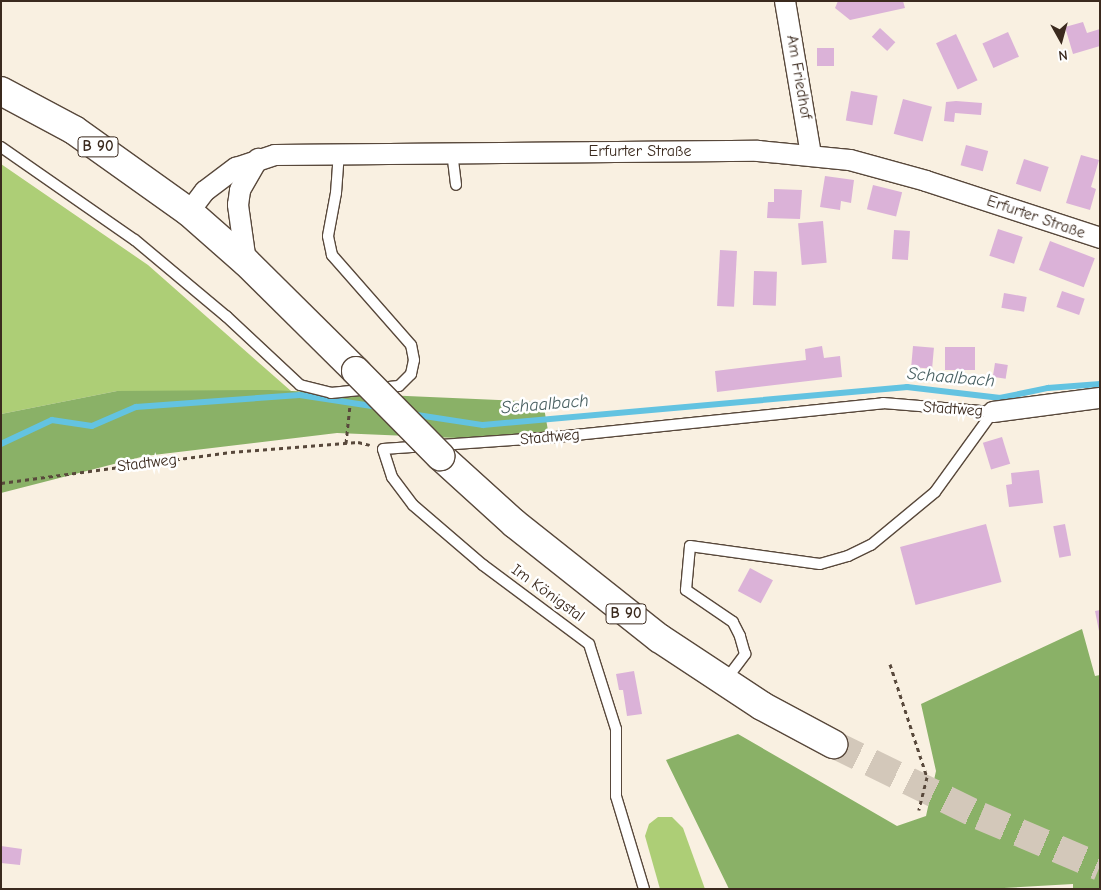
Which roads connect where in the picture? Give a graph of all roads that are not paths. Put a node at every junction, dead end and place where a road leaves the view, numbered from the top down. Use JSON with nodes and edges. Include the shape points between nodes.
{"nodes":[{"id":1,"x":785,"y":1,"type":"edge"},
{"id":2,"x":1,"y":91,"type":"edge"},
{"id":3,"x":1,"y":147,"type":"edge"},
{"id":4,"x":339,"y":152,"type":"junction"},
{"id":5,"x":452,"y":152,"type":"junction"},
{"id":6,"x":811,"y":154,"type":"junction"},
{"id":7,"x":258,"y":159,"type":"junction"},
{"id":8,"x":456,"y":186,"type":"dead end"},
{"id":9,"x":189,"y":212,"type":"junction"},
{"id":10,"x":1100,"y":238,"type":"edge"},
{"id":11,"x":246,"y":262,"type":"junction"},
{"id":12,"x":1100,"y":398,"type":"edge"},
{"id":13,"x":993,"y":412,"type":"junction"},
{"id":14,"x":383,"y":449,"type":"joint"},
{"id":15,"x":724,"y":682,"type":"junction"},
{"id":16,"x":833,"y":744,"type":"tunnel mouth"},
{"id":17,"x":644,"y":889,"type":"edge"}],
"edges":[{"from":1,"to":6,"type":"street","name":"Am Friedhof"},
{"from":2,"to":9,"type":"main road","number":"B 90","via":[[74,130]]},
{"from":3,"to":4,"type":"lane","via":[[135,240],[226,316],[300,385],[331,392],[399,386],[411,374],[414,360],[411,345],[332,255],[328,236]]},
{"from":4,"to":5,"type":"street","name":"Erfurter Straße"},
{"from":4,"to":7,"type":"street","name":"Erfurter Straße","via":[[296,152]]},
{"from":5,"to":6,"type":"street","name":"Erfurter Straße","via":[[740,150]]},
{"from":5,"to":8,"type":"lane"},
{"from":6,"to":10,"type":"street","name":"Erfurter Straße","via":[[850,160],[926,181]]},
{"from":7,"to":9,"type":"street","name":"Erfurter Straße","via":[[218,181]]},
{"from":7,"to":11,"type":"street","via":[[240,190],[238,206]]},
{"from":9,"to":11,"type":"main road","number":"B 90"},
{"from":11,"to":15,"type":"main road","number":"B 90","bridge":true,"via":[[353,384],[596,592]]},
{"from":12,"to":13,"type":"street","name":"Stadtweg"},
{"from":13,"to":14,"type":"lane","name":"Stadtweg","via":[[883,404],[556,437]]},
{"from":13,"to":15,"type":"lane","via":[[935,492],[871,545],[848,556],[820,564],[690,546],[686,590],[733,622],[740,636],[744,654]]},
{"from":14,"to":17,"type":"lane","name":"Im Königstal","via":[[392,477],[413,505],[483,565],[590,644],[617,734],[616,796]]},
{"from":15,"to":16,"type":"main road","number":"B 90"}]}
